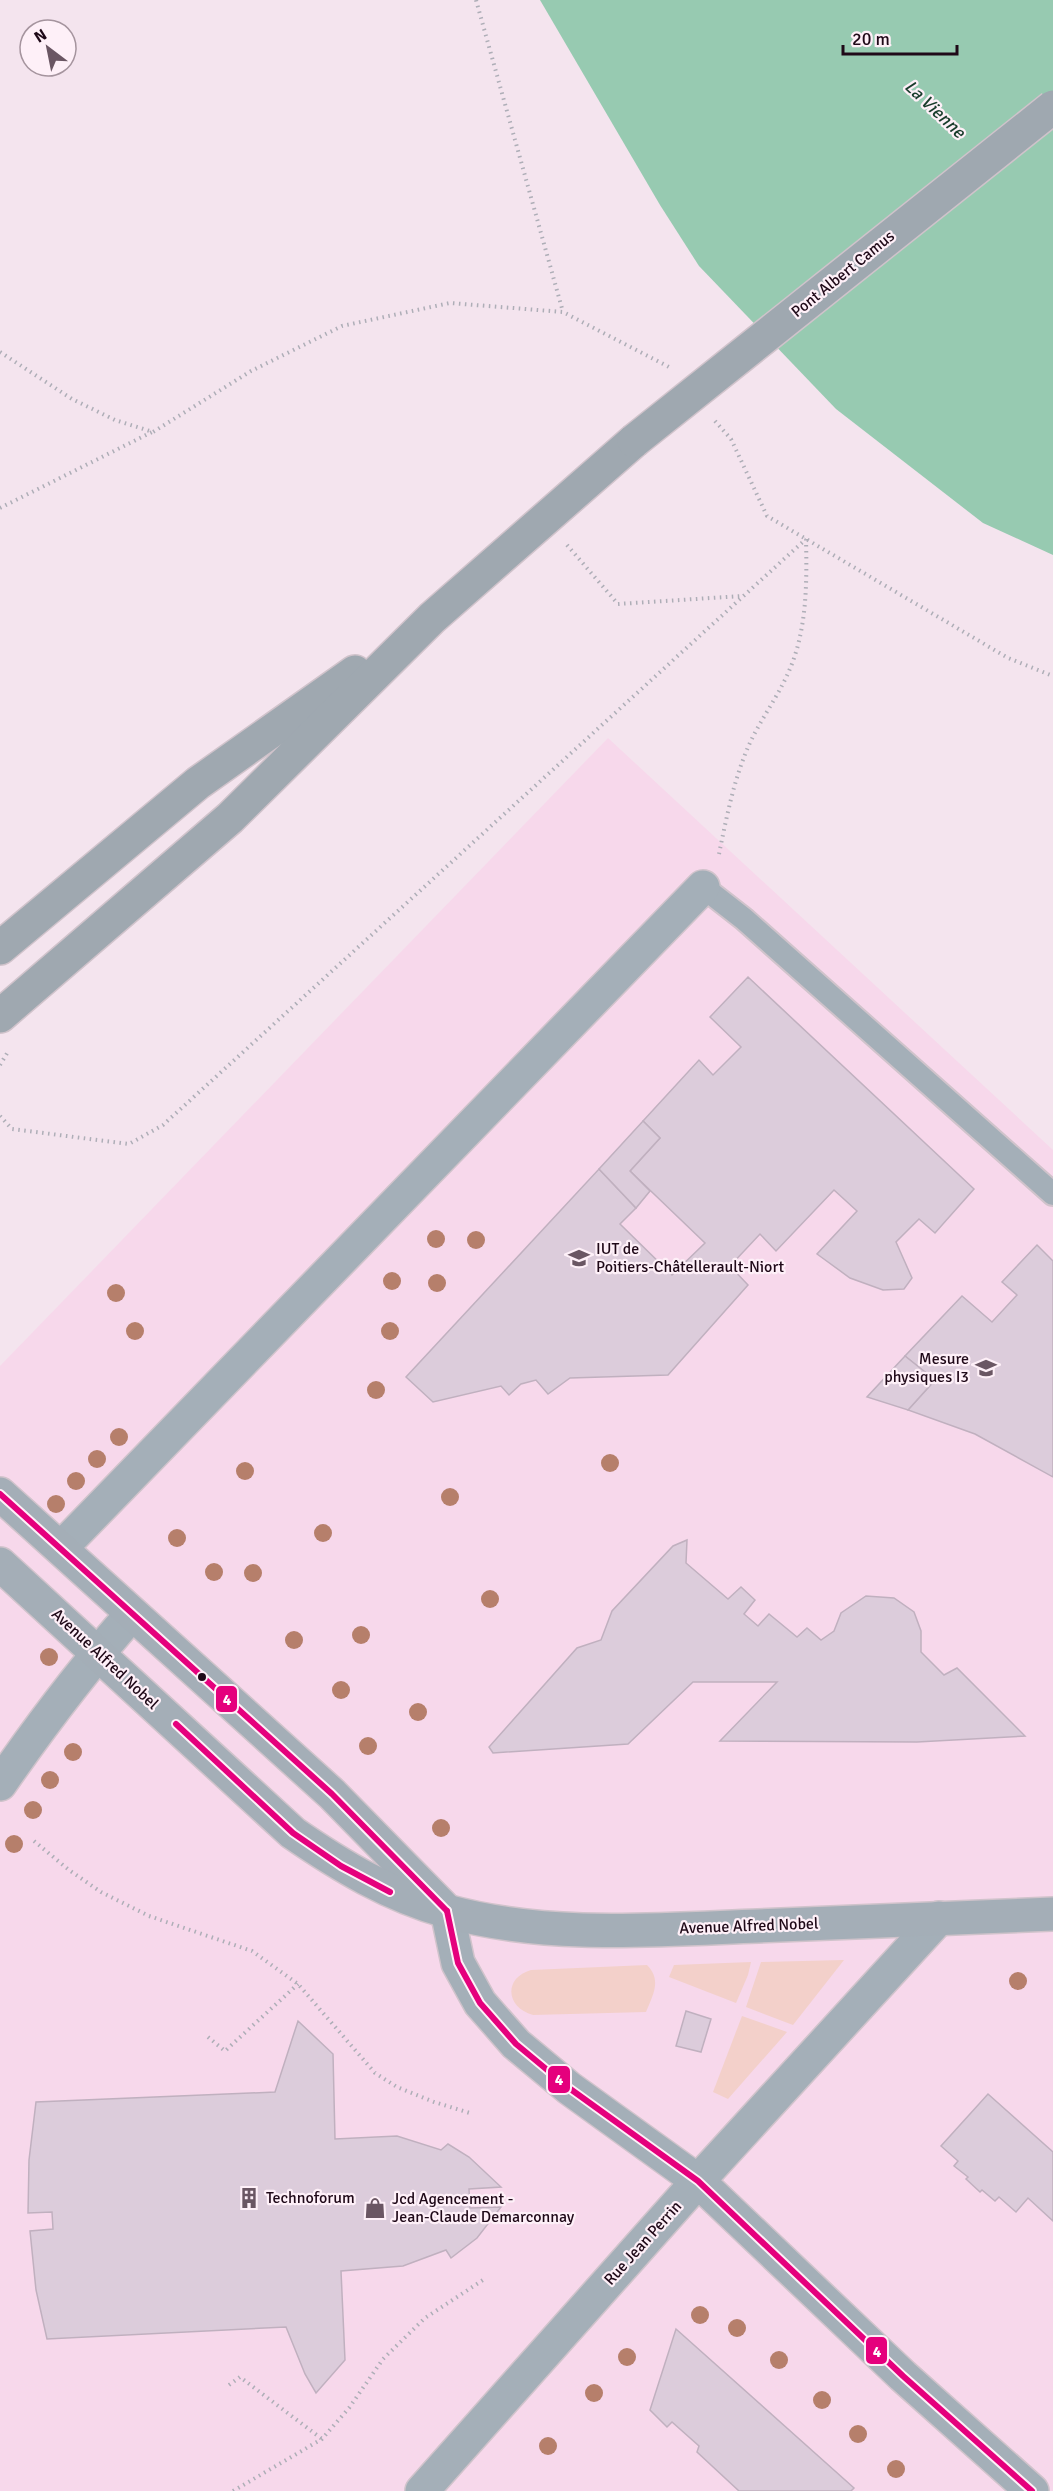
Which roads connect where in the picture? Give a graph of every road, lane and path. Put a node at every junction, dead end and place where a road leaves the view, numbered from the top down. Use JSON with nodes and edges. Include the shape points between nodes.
{"nodes":[{"id":1,"x":476,"y":0,"type":"edge"},
{"id":2,"x":1053,"y":107,"type":"edge"},
{"id":3,"x":563,"y":312,"type":"junction"},
{"id":4,"x":0,"y":352,"type":"edge"},
{"id":5,"x":675,"y":374,"type":"dead end"},
{"id":6,"x":710,"y":414,"type":"dead end"},
{"id":7,"x":153,"y":432,"type":"junction"},
{"id":8,"x":0,"y":508,"type":"edge"},
{"id":9,"x":806,"y":539,"type":"junction"},
{"id":10,"x":566,"y":543,"type":"dead end"},
{"id":11,"x":743,"y":596,"type":"junction"},
{"id":12,"x":432,"y":618,"type":"junction"},
{"id":13,"x":1053,"y":676,"type":"edge"},
{"id":14,"x":703,"y":887,"type":"junction"},
{"id":15,"x":0,"y":948,"type":"edge"},
{"id":16,"x":0,"y":1017,"type":"edge"},
{"id":17,"x":0,"y":1116,"type":"edge"},
{"id":18,"x":1053,"y":1194,"type":"edge"},
{"id":19,"x":0,"y":1494,"type":"edge"},
{"id":20,"x":61,"y":1548,"type":"junction"},
{"id":21,"x":0,"y":1564,"type":"edge"},
{"id":22,"x":132,"y":1614,"type":"junction"},
{"id":23,"x":98,"y":1652,"type":"junction"},
{"id":24,"x":0,"y":1784,"type":"edge"},
{"id":25,"x":34,"y":1841,"type":"dead end"},
{"id":26,"x":447,"y":1911,"type":"junction"},
{"id":27,"x":1053,"y":1914,"type":"edge"},
{"id":28,"x":939,"y":1918,"type":"junction"},
{"id":29,"x":298,"y":1984,"type":"junction"},
{"id":30,"x":208,"y":2037,"type":"dead end"},
{"id":31,"x":473,"y":2114,"type":"dead end"},
{"id":32,"x":698,"y":2181,"type":"junction"},
{"id":33,"x":483,"y":2280,"type":"dead end"},
{"id":34,"x":229,"y":2385,"type":"dead end"},
{"id":35,"x":322,"y":2439,"type":"junction"},
{"id":36,"x":233,"y":2491,"type":"edge"},
{"id":37,"x":422,"y":2491,"type":"edge"},
{"id":38,"x":1032,"y":2491,"type":"edge"}],
"edges":[{"from":1,"to":3,"type":"path"},
{"from":2,"to":12,"type":"main road","name":"Pont Albert Camus","bridge":true,"via":[[634,441]]},
{"from":3,"to":5,"type":"path","via":[[668,366]]},
{"from":3,"to":7,"type":"path","via":[[450,303],[342,326],[251,372]]},
{"from":4,"to":7,"type":"path","via":[[72,399],[115,420]]},
{"from":6,"to":9,"type":"path","via":[[731,439],[767,516]]},
{"from":7,"to":8,"type":"path"},
{"from":9,"to":11,"type":"path"},
{"from":9,"to":13,"type":"path","via":[[1008,658]]},
{"from":9,"to":14,"type":"path","via":[[805,606],[800,636],[790,669],[746,751],[716,866]]},
{"from":10,"to":11,"type":"path","via":[[618,604]]},
{"from":11,"to":17,"type":"path","via":[[163,1125],[129,1144],[12,1130]]},
{"from":12,"to":15,"type":"main road","via":[[198,783]]},
{"from":12,"to":16,"type":"main road","via":[[230,818]]},
{"from":14,"to":18,"type":"lane"},
{"from":14,"to":20,"type":"street"},
{"from":19,"to":20,"type":"street"},
{"from":20,"to":22,"type":"street"},
{"from":21,"to":23,"type":"street","name":"Avenue Alfred Nobel"},
{"from":22,"to":23,"type":"street"},
{"from":22,"to":26,"type":"street","via":[[333,1794]]},
{"from":23,"to":24,"type":"street"},
{"from":23,"to":26,"type":"street","name":"Avenue Alfred Nobel","via":[[293,1833],[341,1866],[390,1892]]},
{"from":25,"to":29,"type":"path","via":[[100,1892],[149,1916],[252,1951]]},
{"from":26,"to":28,"type":"street","name":"Avenue Alfred Nobel","via":[[544,1929],[642,1930]]},
{"from":26,"to":32,"type":"street","via":[[458,1963],[480,2003],[516,2044],[569,2088]]},
{"from":27,"to":28,"type":"street","name":"Avenue Alfred Nobel"},
{"from":28,"to":32,"type":"street","name":"Rue Jean Perrin"},
{"from":29,"to":30,"type":"path","via":[[225,2051]]},
{"from":29,"to":31,"type":"path","via":[[375,2073],[397,2087]]},
{"from":32,"to":37,"type":"street","name":"Rue Jean Perrin"},
{"from":32,"to":38,"type":"street","via":[[903,2376]]},
{"from":33,"to":35,"type":"path","via":[[425,2318],[383,2359],[350,2408]]},
{"from":34,"to":35,"type":"path","via":[[240,2376]]},
{"from":35,"to":36,"type":"path"}]}
